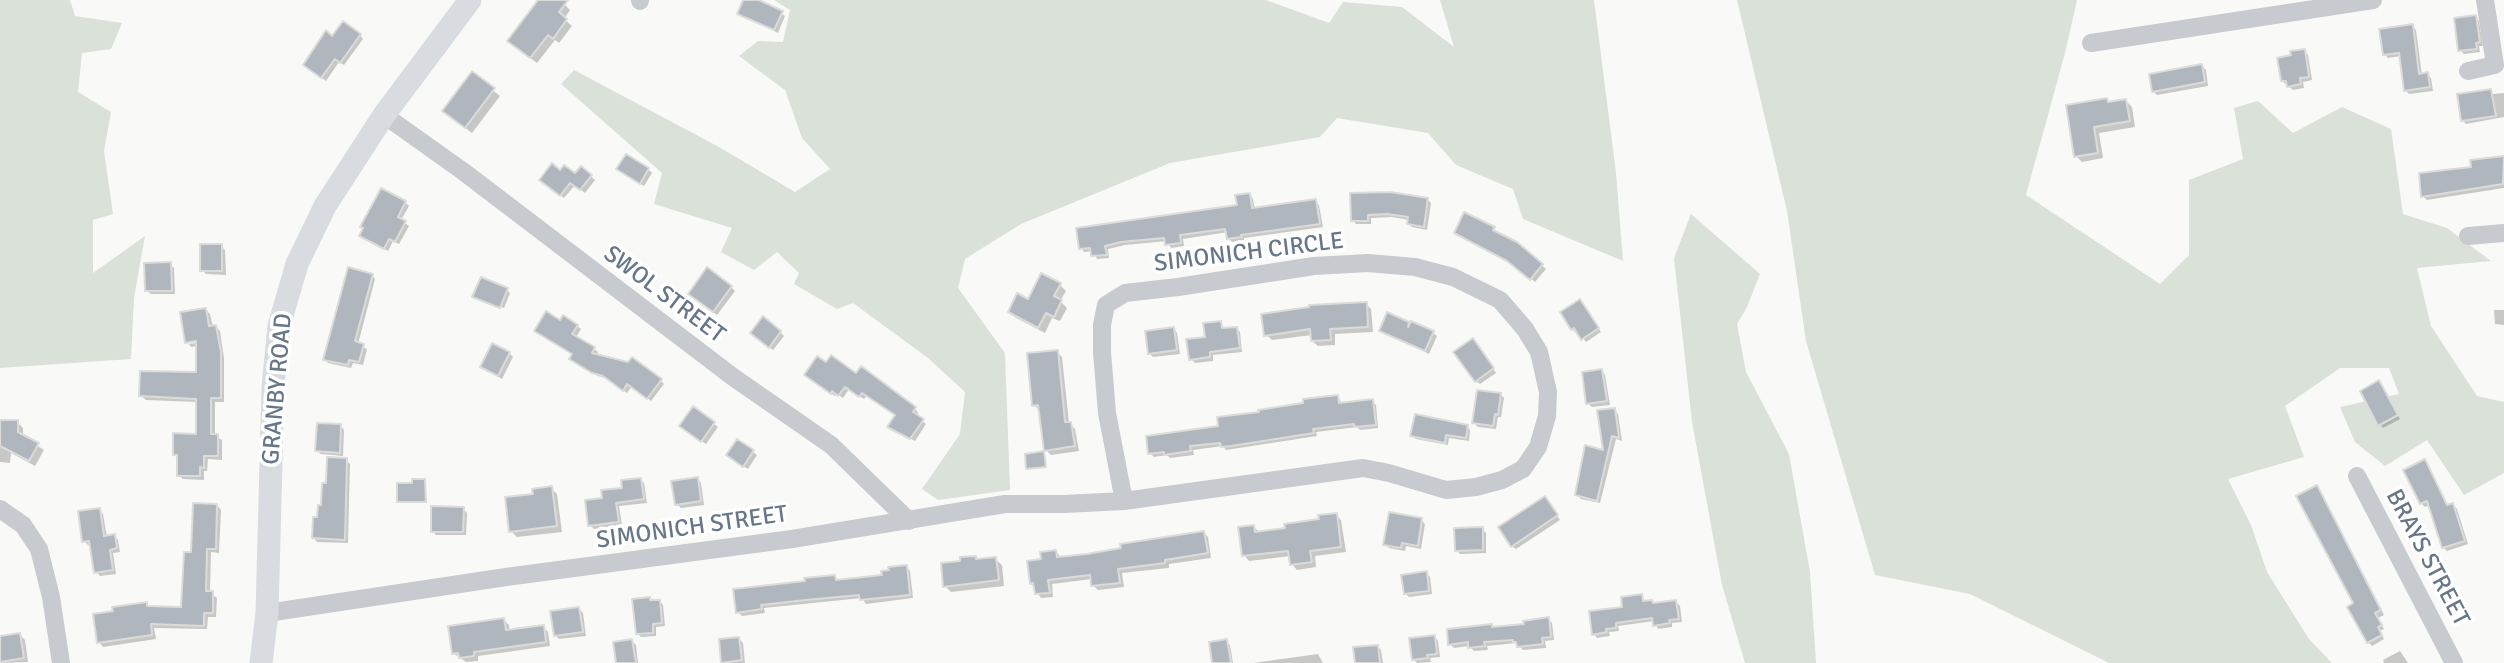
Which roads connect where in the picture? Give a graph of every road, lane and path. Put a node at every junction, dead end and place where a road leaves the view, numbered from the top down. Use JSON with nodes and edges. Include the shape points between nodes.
{"nodes":[{"id":1,"x":470,"y":0,"type":"edge"},
{"id":2,"x":2373,"y":0,"type":"edge"},
{"id":3,"x":2485,"y":0,"type":"edge"},
{"id":4,"x":2091,"y":43,"type":"dead end"},
{"id":5,"x":2468,"y":71,"type":"dead end"},
{"id":6,"x":384,"y":115,"type":"junction"},
{"id":7,"x":2504,"y":233,"type":"edge"},
{"id":8,"x":2468,"y":236,"type":"dead end"},
{"id":9,"x":2357,"y":476,"type":"dead end"},
{"id":10,"x":1124,"y":501,"type":"junction"},
{"id":11,"x":0,"y":509,"type":"edge"},
{"id":12,"x":909,"y":521,"type":"junction"},
{"id":13,"x":267,"y":613,"type":"junction"},
{"id":14,"x":61,"y":663,"type":"edge"},
{"id":15,"x":261,"y":663,"type":"edge"},
{"id":16,"x":2454,"y":663,"type":"edge"}],
"edges":[{"from":1,"to":6,"type":"main road","name":"GRANBY ROAD"},
{"from":2,"to":4,"type":"street"},
{"from":3,"to":5,"type":"street","via":[[2495,65]]},
{"from":6,"to":12,"type":"street","name":"SWOL STREET","via":[[831,445]]},
{"from":6,"to":13,"type":"main road","name":"GRANBY ROAD","via":[[325,206],[297,264],[279,326]]},
{"from":7,"to":8,"type":"street"},
{"from":9,"to":16,"type":"street","name":"BRAYS STREET"},
{"from":10,"to":10,"type":"street","name":"SIMONICH CIRCLE","via":[[1107,413],[1102,339],[1106,305],[1125,293],[1314,266],[1368,263],[1415,267],[1452,276],[1500,300],[1539,352],[1548,392],[1547,416],[1538,447],[1523,469],[1502,480],[1446,490],[1363,468]]},
{"from":10,"to":12,"type":"street","name":"SIMONICH STREET","via":[[1005,504]]},
{"from":11,"to":14,"type":"street","via":[[23,525],[39,549]]},
{"from":12,"to":13,"type":"street","name":"SIMONICH STREET"},
{"from":13,"to":15,"type":"main road","name":"GRANBY ROAD"}]}
